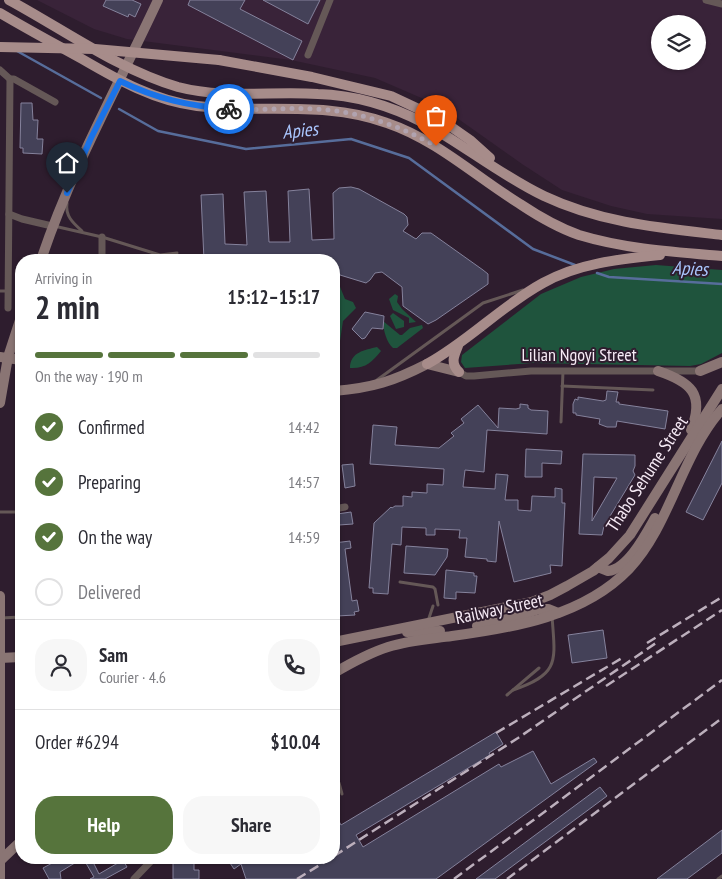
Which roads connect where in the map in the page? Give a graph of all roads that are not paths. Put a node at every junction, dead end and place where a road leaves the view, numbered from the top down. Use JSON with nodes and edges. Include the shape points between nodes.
{"nodes":[{"id":1,"x":9,"y":0,"type":"edge"},
{"id":2,"x":158,"y":0,"type":"edge"},
{"id":3,"x":330,"y":0,"type":"edge"},
{"id":4,"x":706,"y":0,"type":"edge"},
{"id":5,"x":722,"y":4,"type":"edge"},
{"id":6,"x":0,"y":13,"type":"edge"},
{"id":7,"x":0,"y":47,"type":"edge"},
{"id":8,"x":308,"y":55,"type":"dead end"},
{"id":9,"x":127,"y":67,"type":"junction"},
{"id":10,"x":0,"y":70,"type":"edge"},
{"id":11,"x":10,"y":79,"type":"junction"},
{"id":12,"x":120,"y":81,"type":"junction"},
{"id":13,"x":55,"y":102,"type":"dead end"},
{"id":14,"x":0,"y":152,"type":"edge"},
{"id":15,"x":9,"y":152,"type":"junction"},
{"id":16,"x":82,"y":160,"type":"junction"},
{"id":17,"x":508,"y":175,"type":"junction"},
{"id":18,"x":9,"y":214,"type":"junction"},
{"id":19,"x":52,"y":226,"type":"junction"},
{"id":20,"x":84,"y":233,"type":"junction"},
{"id":21,"x":722,"y":235,"type":"edge"},
{"id":22,"x":102,"y":237,"type":"junction"},
{"id":23,"x":177,"y":253,"type":"dead end"},
{"id":24,"x":686,"y":253,"type":"junction"},
{"id":25,"x":43,"y":254,"type":"edge"},
{"id":26,"x":102,"y":254,"type":"edge"},
{"id":27,"x":157,"y":254,"type":"edge"},
{"id":28,"x":168,"y":254,"type":"edge"},
{"id":29,"x":722,"y":256,"type":"edge"},
{"id":30,"x":543,"y":283,"type":"junction"},
{"id":31,"x":0,"y":291,"type":"edge"},
{"id":32,"x":8,"y":291,"type":"junction"},
{"id":33,"x":8,"y":308,"type":"dead end"},
{"id":34,"x":15,"y":331,"type":"edge"},
{"id":35,"x":458,"y":345,"type":"junction"},
{"id":36,"x":4,"y":357,"type":"edge"},
{"id":37,"x":722,"y":362,"type":"edge"},
{"id":38,"x":427,"y":364,"type":"junction"},
{"id":39,"x":563,"y":370,"type":"junction"},
{"id":40,"x":658,"y":371,"type":"junction"},
{"id":41,"x":700,"y":371,"type":"junction"},
{"id":42,"x":459,"y":372,"type":"junction"},
{"id":43,"x":722,"y":372,"type":"edge"},
{"id":44,"x":562,"y":386,"type":"junction"},
{"id":45,"x":367,"y":387,"type":"junction"},
{"id":46,"x":722,"y":389,"type":"edge"},
{"id":47,"x":340,"y":390,"type":"edge"},
{"id":48,"x":653,"y":390,"type":"dead end"},
{"id":49,"x":0,"y":402,"type":"edge"},
{"id":50,"x":722,"y":409,"type":"edge"},
{"id":51,"x":561,"y":422,"type":"dead end"},
{"id":52,"x":686,"y":445,"type":"junction"},
{"id":53,"x":690,"y":459,"type":"junction"},
{"id":54,"x":345,"y":507,"type":"dead end"},
{"id":55,"x":340,"y":508,"type":"edge"},
{"id":56,"x":0,"y":512,"type":"edge"},
{"id":57,"x":15,"y":512,"type":"edge"},
{"id":58,"x":598,"y":567,"type":"junction"},
{"id":59,"x":400,"y":582,"type":"dead end"},
{"id":60,"x":0,"y":596,"type":"edge"},
{"id":61,"x":432,"y":606,"type":"dead end"},
{"id":62,"x":438,"y":606,"type":"dead end"},
{"id":63,"x":555,"y":614,"type":"junction"},
{"id":64,"x":15,"y":617,"type":"edge"},
{"id":65,"x":0,"y":618,"type":"edge"},
{"id":66,"x":427,"y":624,"type":"junction"},
{"id":67,"x":401,"y":629,"type":"junction"},
{"id":68,"x":340,"y":641,"type":"edge"},
{"id":69,"x":15,"y":657,"type":"edge"},
{"id":70,"x":0,"y":658,"type":"edge"},
{"id":71,"x":539,"y":668,"type":"dead end"},
{"id":72,"x":340,"y":670,"type":"edge"},
{"id":73,"x":513,"y":690,"type":"junction"},
{"id":74,"x":507,"y":695,"type":"dead end"},
{"id":75,"x":0,"y":768,"type":"edge"},
{"id":76,"x":340,"y":788,"type":"edge"},
{"id":77,"x":342,"y":794,"type":"dead end"},
{"id":78,"x":0,"y":815,"type":"edge"},
{"id":79,"x":15,"y":847,"type":"edge"},
{"id":80,"x":0,"y":861,"type":"edge"},
{"id":81,"x":148,"y":864,"type":"edge"},
{"id":82,"x":0,"y":879,"type":"edge"},
{"id":83,"x":134,"y":879,"type":"edge"}],
"edges":[{"from":1,"to":9,"type":"main road"},
{"from":2,"to":9,"type":"main road"},
{"from":3,"to":8,"type":"street"},
{"from":4,"to":5,"type":"street"},
{"from":6,"to":12,"type":"main road"},
{"from":7,"to":17,"type":"main road","bridge":true,"via":[[95,49],[219,60],[381,93],[400,99],[447,125],[470,140]]},
{"from":9,"to":12,"type":"main road"},
{"from":9,"to":17,"type":"main road","via":[[178,87],[206,92],[317,94],[381,105],[424,123]]},
{"from":10,"to":11,"type":"street"},
{"from":11,"to":13,"type":"street"},
{"from":11,"to":15,"type":"street"},
{"from":12,"to":16,"type":"main road"},
{"from":12,"to":24,"type":"main road","via":[[157,97],[196,106],[314,109],[377,119],[436,146],[521,205],[577,234],[619,244]]},
{"from":14,"to":15,"type":"street"},
{"from":15,"to":18,"type":"street"},
{"from":16,"to":19,"type":"main road"},
{"from":16,"to":20,"type":"lane","via":[[66,209],[69,218]]},
{"from":17,"to":21,"type":"main road","via":[[549,198],[600,217],[664,229]]},
{"from":18,"to":19,"type":"street"},
{"from":18,"to":32,"type":"street"},
{"from":19,"to":20,"type":"lane"},
{"from":19,"to":25,"type":"main road"},
{"from":20,"to":22,"type":"lane"},
{"from":22,"to":26,"type":"street"},
{"from":22,"to":27,"type":"lane"},
{"from":23,"to":28,"type":"lane"},
{"from":24,"to":29,"type":"main road"},
{"from":24,"to":30,"type":"main road","via":[[610,261]]},
{"from":30,"to":35,"type":"main road"},
{"from":30,"to":45,"type":"lane","via":[[483,303]]},
{"from":31,"to":32,"type":"lane"},
{"from":32,"to":33,"type":"street"},
{"from":34,"to":36,"type":"main road"},
{"from":35,"to":38,"type":"main road"},
{"from":35,"to":42,"type":"main road","via":[[453,362]]},
{"from":36,"to":49,"type":"main road"},
{"from":37,"to":41,"type":"main road"},
{"from":38,"to":42,"type":"main road"},
{"from":38,"to":45,"type":"main road","via":[[401,377]]},
{"from":39,"to":40,"type":"street","name":"Lilian Ngoyi Street"},
{"from":39,"to":42,"type":"street","name":"Lilian Ngoyi Street","via":[[474,376]]},
{"from":39,"to":44,"type":"lane"},
{"from":40,"to":41,"type":"street","name":"Lilian Ngoyi Street"},
{"from":40,"to":52,"type":"main road","via":[[677,377],[696,399],[697,410]]},
{"from":41,"to":43,"type":"main road"},
{"from":44,"to":48,"type":"lane"},
{"from":44,"to":51,"type":"lane"},
{"from":45,"to":47,"type":"main road"},
{"from":46,"to":52,"type":"main road","name":"Thabo Sehume Street"},
{"from":50,"to":53,"type":"main road","name":"Railway Street"},
{"from":52,"to":58,"type":"main road","name":"Thabo Sehume Street","via":[[630,535]]},
{"from":53,"to":58,"type":"main road","via":[[630,556],[612,571]]},
{"from":53,"to":63,"type":"main road","name":"Railway Street","via":[[655,533],[629,568],[603,590]]},
{"from":54,"to":55,"type":"street"},
{"from":56,"to":57,"type":"lane"},
{"from":58,"to":66,"type":"main road","name":"Thabo Sehume Street","via":[[541,599]]},
{"from":59,"to":62,"type":"lane","via":[[433,587]]},
{"from":60,"to":65,"type":"main road"},
{"from":61,"to":66,"type":"lane"},
{"from":63,"to":67,"type":"main road","via":[[543,608],[482,625],[430,632]]},
{"from":63,"to":72,"type":"main road","name":"Railway Street","via":[[518,625],[387,647]]},
{"from":63,"to":73,"type":"lane","via":[[553,663],[540,677]]},
{"from":64,"to":65,"type":"lane"},
{"from":65,"to":70,"type":"main road"},
{"from":66,"to":67,"type":"main road","name":"Thabo Sehume Street"},
{"from":67,"to":68,"type":"main road","name":"Thabo Sehume Street"},
{"from":69,"to":70,"type":"main road"},
{"from":70,"to":75,"type":"main road"},
{"from":71,"to":73,"type":"lane"},
{"from":73,"to":74,"type":"lane"},
{"from":75,"to":78,"type":"main road"},
{"from":76,"to":77,"type":"lane"},
{"from":78,"to":80,"type":"main road"},
{"from":79,"to":80,"type":"main road"},
{"from":80,"to":82,"type":"main road"},
{"from":81,"to":83,"type":"street"}]}
